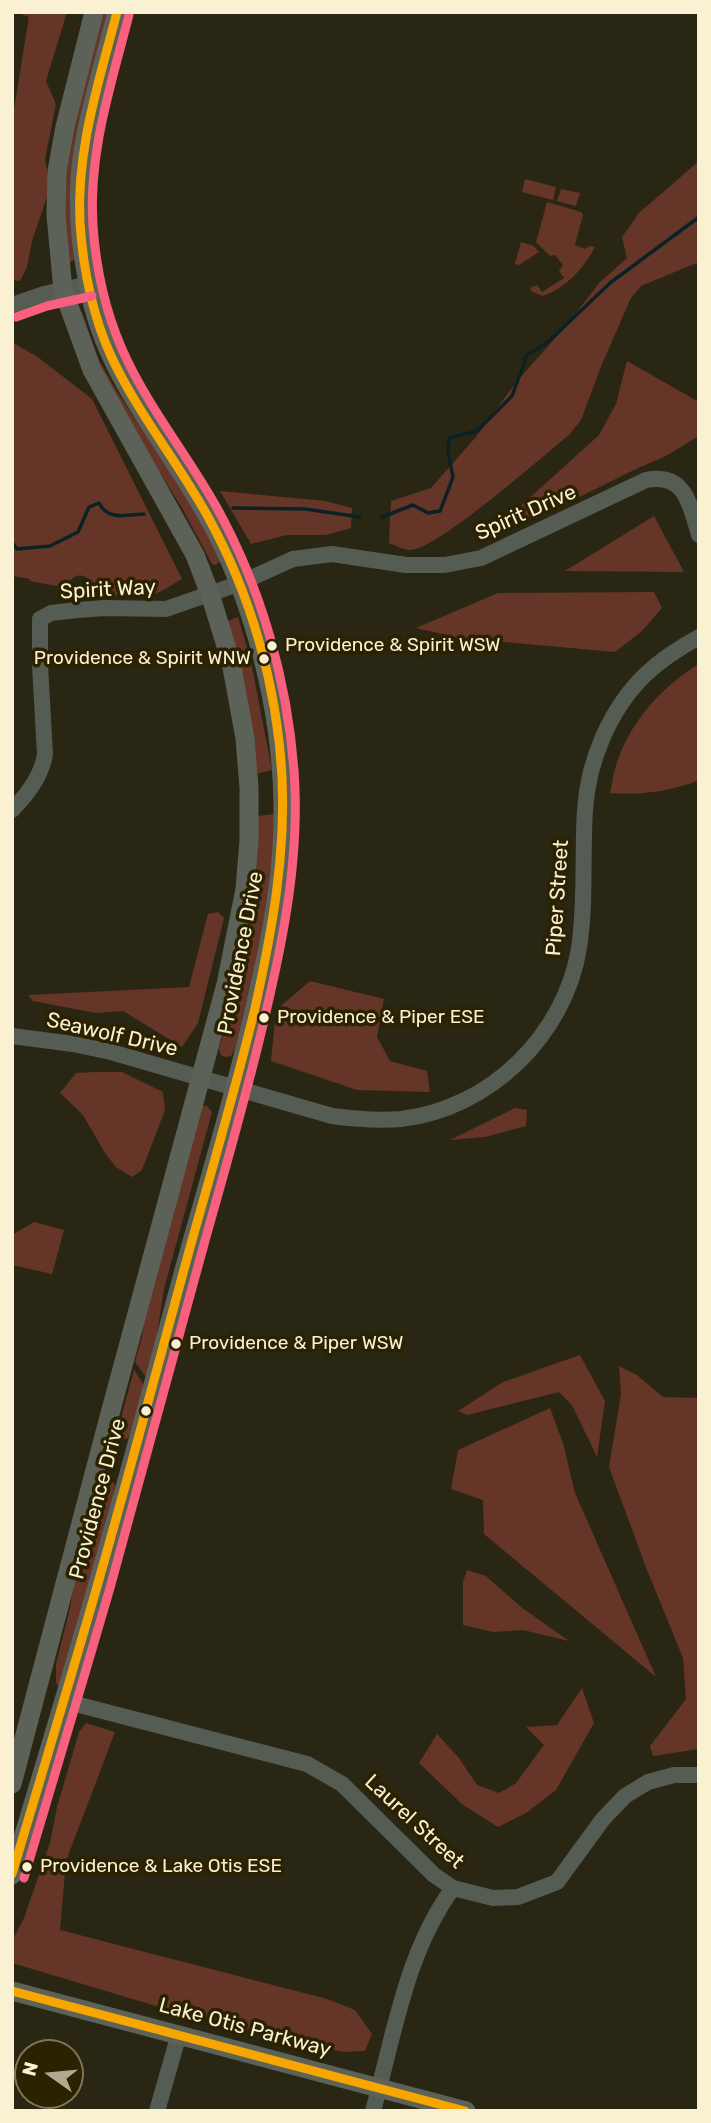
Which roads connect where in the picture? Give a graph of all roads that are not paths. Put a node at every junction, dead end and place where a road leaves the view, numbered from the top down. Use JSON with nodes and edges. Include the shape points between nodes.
{"nodes":[{"id":1,"x":94,"y":12,"type":"edge"},
{"id":2,"x":117,"y":12,"type":"edge"},
{"id":3,"x":89,"y":284,"type":"junction"},
{"id":4,"x":63,"y":290,"type":"junction"},
{"id":5,"x":12,"y":305,"type":"edge"},
{"id":6,"x":699,"y":536,"type":"edge"},
{"id":7,"x":238,"y":584,"type":"junction"},
{"id":8,"x":210,"y":594,"type":"junction"},
{"id":9,"x":699,"y":637,"type":"edge"},
{"id":10,"x":12,"y":810,"type":"edge"},
{"id":11,"x":12,"y":1036,"type":"edge"},
{"id":12,"x":201,"y":1078,"type":"junction"},
{"id":13,"x":235,"y":1088,"type":"junction"},
{"id":14,"x":99,"y":1455,"type":"junction"},
{"id":15,"x":131,"y":1463,"type":"junction"},
{"id":16,"x":53,"y":1629,"type":"junction"},
{"id":17,"x":64,"y":1701,"type":"junction"},
{"id":18,"x":699,"y":1775,"type":"edge"},
{"id":19,"x":12,"y":1784,"type":"edge"},
{"id":20,"x":12,"y":1875,"type":"edge"},
{"id":21,"x":453,"y":1888,"type":"junction"},
{"id":22,"x":12,"y":1991,"type":"edge"},
{"id":23,"x":179,"y":2034,"type":"junction"},
{"id":24,"x":380,"y":2087,"type":"junction"},
{"id":25,"x":157,"y":2111,"type":"edge"},
{"id":26,"x":373,"y":2111,"type":"edge"},
{"id":27,"x":466,"y":2111,"type":"edge"}],
"edges":[{"from":1,"to":4,"type":"main road","name":"Providence Drive","via":[[57,171]]},
{"from":2,"to":3,"type":"main road","name":"Providence Drive","via":[[84,148],[81,234]]},
{"from":3,"to":4,"type":"street"},
{"from":3,"to":7,"type":"main road","name":"Providence Drive","via":[[104,337],[125,382],[209,518]]},
{"from":4,"to":5,"type":"street"},
{"from":4,"to":8,"type":"main road","name":"Providence Drive","via":[[92,370],[195,555]]},
{"from":6,"to":7,"type":"street","name":"Spirit Drive","via":[[687,495],[673,483],[654,478],[481,558],[446,565],[406,565],[332,554],[293,559]]},
{"from":7,"to":8,"type":"street","name":"Spirit Drive"},
{"from":7,"to":13,"type":"main road","name":"Providence Drive","via":[[268,681],[284,805],[273,927]]},
{"from":8,"to":10,"type":"street","name":"Spirit Way","via":[[166,609],[78,610],[40,619],[46,754],[34,784]]},
{"from":8,"to":12,"type":"main road","name":"Providence Drive","via":[[231,662],[245,738],[249,840],[237,933]]},
{"from":9,"to":13,"type":"street","name":"Piper Street","via":[[646,673],[601,740],[587,789],[579,949],[558,1013],[508,1073],[450,1106],[415,1116],[367,1121],[332,1116]]},
{"from":11,"to":12,"type":"street","name":"Seawolf Drive","via":[[98,1049]]},
{"from":12,"to":13,"type":"street","name":"Piper Street"},
{"from":12,"to":14,"type":"main road","name":"Providence Drive"},
{"from":13,"to":15,"type":"main road","name":"Providence Drive"},
{"from":14,"to":15,"type":"main road"},
{"from":14,"to":16,"type":"main road","name":"Providence Drive"},
{"from":15,"to":17,"type":"main road","name":"Providence Drive"},
{"from":16,"to":17,"type":"main road","via":[[49,1684],[54,1695]]},
{"from":16,"to":19,"type":"main road","name":"Providence Drive"},
{"from":17,"to":20,"type":"main road","name":"Providence Drive"},
{"from":17,"to":21,"type":"street","name":"Laurel Street","via":[[307,1764],[342,1784]]},
{"from":18,"to":21,"type":"street","name":"Laurel Street","via":[[649,1782],[625,1796],[558,1882],[518,1897],[493,1898]]},
{"from":21,"to":24,"type":"street","via":[[430,1924],[411,1970]]},
{"from":22,"to":23,"type":"main road","name":"Lake Otis Parkway"},
{"from":23,"to":24,"type":"main road","name":"Lake Otis Parkway"},
{"from":23,"to":25,"type":"street"},
{"from":24,"to":26,"type":"street"},
{"from":24,"to":27,"type":"main road","name":"Lake Otis Parkway"}]}
